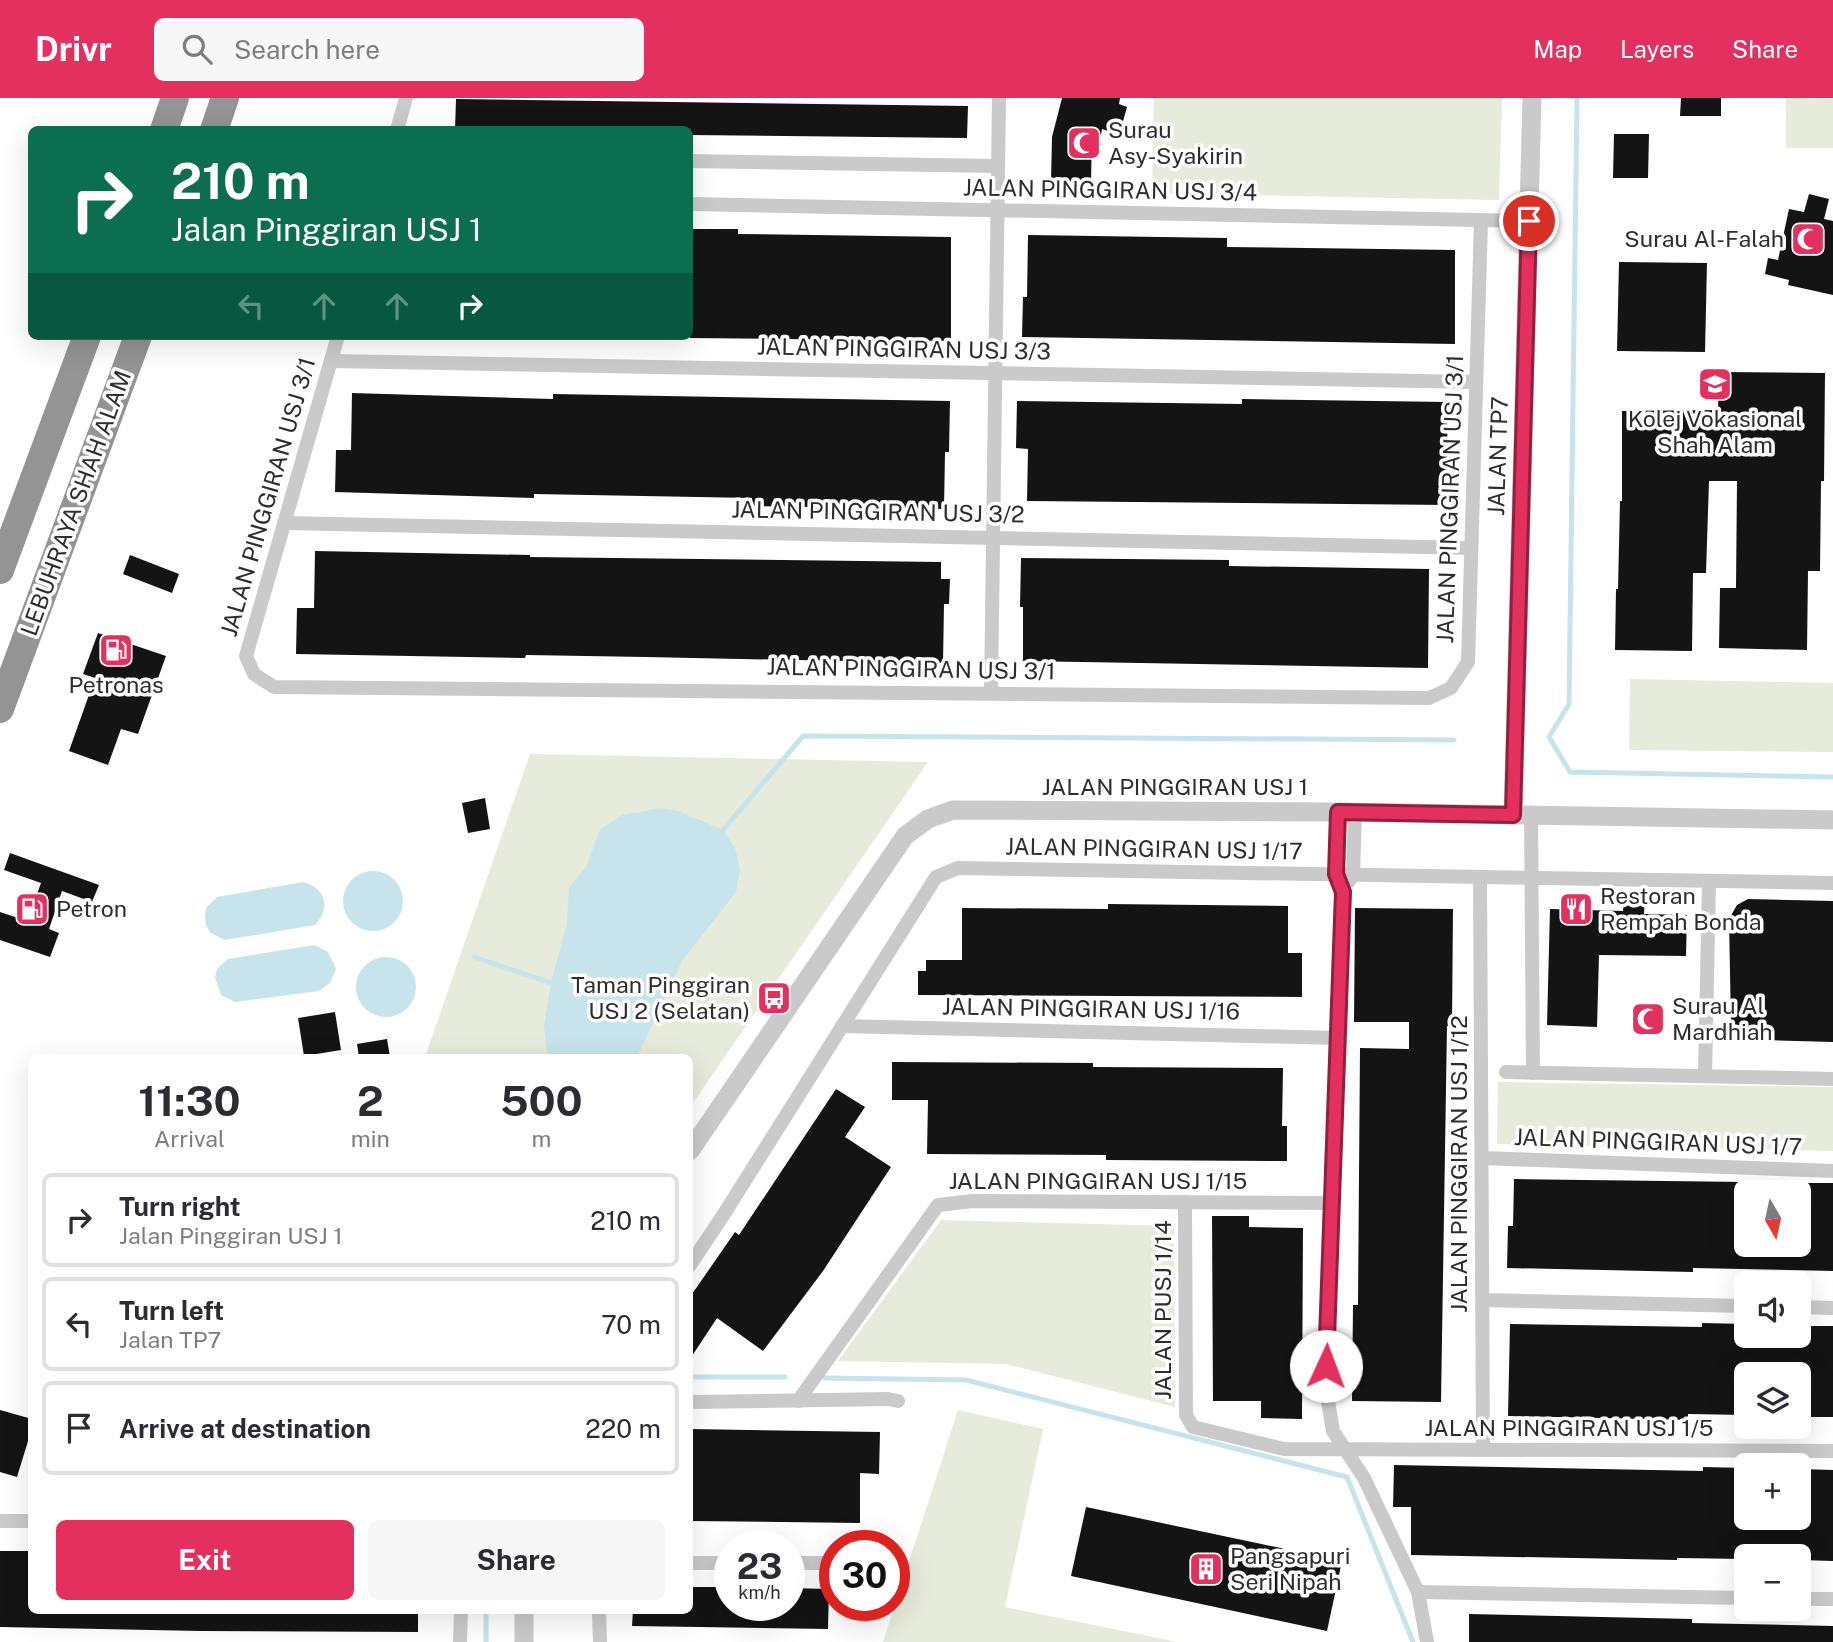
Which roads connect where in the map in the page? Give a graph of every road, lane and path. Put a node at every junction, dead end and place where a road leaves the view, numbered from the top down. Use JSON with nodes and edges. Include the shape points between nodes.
{"nodes":[{"id":1,"x":176,"y":98,"type":"edge"},
{"id":2,"x":225,"y":98,"type":"edge"},
{"id":3,"x":406,"y":98,"type":"edge"},
{"id":4,"x":999,"y":98,"type":"edge"},
{"id":5,"x":1532,"y":98,"type":"edge"},
{"id":6,"x":166,"y":126,"type":"edge"},
{"id":7,"x":215,"y":126,"type":"edge"},
{"id":8,"x":398,"y":126,"type":"edge"},
{"id":9,"x":693,"y":161,"type":"edge"},
{"id":10,"x":998,"y":166,"type":"junction"},
{"id":11,"x":693,"y":204,"type":"edge"},
{"id":12,"x":997,"y":211,"type":"junction"},
{"id":13,"x":1481,"y":221,"type":"junction"},
{"id":14,"x":1529,"y":221,"type":"junction"},
{"id":15,"x":86,"y":340,"type":"edge"},
{"id":16,"x":137,"y":340,"type":"edge"},
{"id":17,"x":337,"y":340,"type":"edge"},
{"id":18,"x":331,"y":361,"type":"junction"},
{"id":19,"x":995,"y":373,"type":"junction"},
{"id":20,"x":1476,"y":382,"type":"junction"},
{"id":21,"x":284,"y":523,"type":"junction"},
{"id":22,"x":993,"y":537,"type":"junction"},
{"id":23,"x":1471,"y":548,"type":"junction"},
{"id":24,"x":0,"y":570,"type":"edge"},
{"id":25,"x":991,"y":692,"type":"junction"},
{"id":26,"x":0,"y":709,"type":"edge"},
{"id":27,"x":1346,"y":812,"type":"junction"},
{"id":28,"x":1522,"y":816,"type":"junction"},
{"id":29,"x":1833,"y":820,"type":"edge"},
{"id":30,"x":1336,"y":874,"type":"junction"},
{"id":31,"x":1353,"y":875,"type":"junction"},
{"id":32,"x":1480,"y":877,"type":"junction"},
{"id":33,"x":1531,"y":878,"type":"junction"},
{"id":34,"x":1709,"y":881,"type":"junction"},
{"id":35,"x":1833,"y":883,"type":"edge"},
{"id":36,"x":1343,"y":892,"type":"junction"},
{"id":37,"x":842,"y":1026,"type":"junction"},
{"id":38,"x":1338,"y":1038,"type":"junction"},
{"id":39,"x":1506,"y":1072,"type":"dead end"},
{"id":40,"x":1532,"y":1073,"type":"junction"},
{"id":41,"x":1705,"y":1076,"type":"junction"},
{"id":42,"x":1833,"y":1079,"type":"edge"},
{"id":43,"x":693,"y":1147,"type":"edge"},
{"id":44,"x":1482,"y":1158,"type":"junction"},
{"id":45,"x":1833,"y":1171,"type":"edge"},
{"id":46,"x":1185,"y":1202,"type":"junction"},
{"id":47,"x":1332,"y":1203,"type":"junction"},
{"id":48,"x":693,"y":1260,"type":"edge"},
{"id":49,"x":1483,"y":1300,"type":"junction"},
{"id":50,"x":1734,"y":1306,"type":"edge"},
{"id":51,"x":1811,"y":1307,"type":"edge"},
{"id":52,"x":1833,"y":1308,"type":"edge"},
{"id":53,"x":798,"y":1401,"type":"junction"},
{"id":54,"x":898,"y":1401,"type":"dead end"},
{"id":55,"x":693,"y":1402,"type":"edge"},
{"id":56,"x":1346,"y":1449,"type":"junction"},
{"id":57,"x":1483,"y":1450,"type":"junction"},
{"id":58,"x":1833,"y":1451,"type":"edge"},
{"id":59,"x":0,"y":1521,"type":"edge"},
{"id":60,"x":28,"y":1521,"type":"edge"},
{"id":61,"x":693,"y":1563,"type":"edge"},
{"id":62,"x":714,"y":1563,"type":"edge"},
{"id":63,"x":1419,"y":1592,"type":"junction"},
{"id":64,"x":1734,"y":1598,"type":"edge"},
{"id":65,"x":1811,"y":1599,"type":"edge"},
{"id":66,"x":1833,"y":1599,"type":"edge"},
{"id":67,"x":461,"y":1614,"type":"edge"},
{"id":68,"x":524,"y":1614,"type":"edge"},
{"id":69,"x":599,"y":1614,"type":"edge"},
{"id":70,"x":460,"y":1642,"type":"edge"},
{"id":71,"x":524,"y":1642,"type":"edge"},
{"id":72,"x":600,"y":1642,"type":"edge"},
{"id":73,"x":1427,"y":1642,"type":"edge"}],
"edges":[{"from":1,"to":6,"type":"highway"},
{"from":2,"to":7,"type":"highway"},
{"from":3,"to":8,"type":"street"},
{"from":4,"to":10,"type":"street"},
{"from":5,"to":14,"type":"street","name":"JALAN TP7"},
{"from":9,"to":10,"type":"street","name":"JALAN PINGGIRAN USJ 3/4"},
{"from":10,"to":12,"type":"street"},
{"from":11,"to":12,"type":"street","name":"JALAN PINGGIRAN USJ 3/4"},
{"from":12,"to":13,"type":"street","name":"JALAN PINGGIRAN USJ 3/4"},
{"from":12,"to":19,"type":"street"},
{"from":13,"to":14,"type":"street","name":"JALAN PINGGIRAN USJ 3/4"},
{"from":13,"to":20,"type":"street","name":"JALAN PINGGIRAN USJ 3/1"},
{"from":14,"to":28,"type":"street","name":"JALAN TP7"},
{"from":15,"to":24,"type":"highway","name":"LEBUHRAYA SHAH ALAM"},
{"from":16,"to":26,"type":"highway","name":"LEBUHRAYA SHAH ALAM"},
{"from":17,"to":18,"type":"street","name":"JALAN PINGGIRAN USJ 3/1"},
{"from":18,"to":19,"type":"street","name":"JALAN PINGGIRAN USJ 3/3"},
{"from":18,"to":21,"type":"street","name":"JALAN PINGGIRAN USJ 3/1"},
{"from":19,"to":20,"type":"street","name":"JALAN PINGGIRAN USJ 3/3"},
{"from":19,"to":22,"type":"street"},
{"from":20,"to":23,"type":"street","name":"JALAN PINGGIRAN USJ 3/1"},
{"from":21,"to":22,"type":"street","name":"JALAN PINGGIRAN USJ 3/2"},
{"from":21,"to":25,"type":"street","name":"JALAN PINGGIRAN USJ 3/1","via":[[246,656],[254,674],[274,687]]},
{"from":22,"to":23,"type":"street","name":"JALAN PINGGIRAN USJ 3/2"},
{"from":22,"to":25,"type":"street"},
{"from":23,"to":25,"type":"street","name":"JALAN PINGGIRAN USJ 3/1","via":[[1468,662],[1451,688],[1429,698]]},
{"from":27,"to":28,"type":"street","name":"JALAN PINGGIRAN USJ 1"},
{"from":27,"to":30,"type":"street"},
{"from":27,"to":31,"type":"street"},
{"from":27,"to":43,"type":"street","name":"JALAN PINGGIRAN USJ 1","via":[[953,810],[928,818],[905,836]]},
{"from":28,"to":29,"type":"street","name":"JALAN PINGGIRAN USJ 1"},
{"from":28,"to":33,"type":"street"},
{"from":30,"to":31,"type":"street","name":"JALAN PINGGIRAN USJ 1/17"},
{"from":30,"to":36,"type":"street"},
{"from":30,"to":37,"type":"street","name":"JALAN PINGGIRAN USJ 1/17","via":[[958,868],[936,877]]},
{"from":31,"to":32,"type":"street","name":"JALAN PINGGIRAN USJ 1/17"},
{"from":31,"to":36,"type":"street"},
{"from":32,"to":33,"type":"street","name":"JALAN PINGGIRAN USJ 1/17"},
{"from":32,"to":44,"type":"street","name":"JALAN PINGGIRAN USJ 1/12"},
{"from":33,"to":34,"type":"street","name":"JALAN PINGGIRAN USJ 1/17"},
{"from":33,"to":40,"type":"street"},
{"from":34,"to":35,"type":"street","name":"JALAN PINGGIRAN USJ 1/17"},
{"from":34,"to":41,"type":"street"},
{"from":36,"to":38,"type":"street"},
{"from":37,"to":38,"type":"street","name":"JALAN PINGGIRAN USJ 1/16"},
{"from":37,"to":48,"type":"street","name":"JALAN PINGGIRAN USJ 1/17"},
{"from":38,"to":47,"type":"street"},
{"from":39,"to":40,"type":"street"},
{"from":40,"to":41,"type":"street"},
{"from":41,"to":42,"type":"street"},
{"from":44,"to":45,"type":"street","name":"JALAN PINGGIRAN USJ 1/7"},
{"from":44,"to":49,"type":"street","name":"JALAN PINGGIRAN USJ 1/12"},
{"from":46,"to":47,"type":"street","name":"JALAN PINGGIRAN USJ 1/15"},
{"from":46,"to":53,"type":"street","name":"JALAN PINGGIRAN USJ 1/15","via":[[973,1201],[938,1205]]},
{"from":46,"to":56,"type":"street","name":"JALAN PUSJ 1/14","via":[[1186,1415],[1192,1427],[1284,1449]]},
{"from":47,"to":56,"type":"street","via":[[1326,1389],[1334,1431]]},
{"from":49,"to":50,"type":"street"},
{"from":49,"to":57,"type":"street","name":"JALAN PINGGIRAN USJ 1/12"},
{"from":51,"to":52,"type":"street"},
{"from":53,"to":54,"type":"street"},
{"from":53,"to":55,"type":"street"},
{"from":56,"to":57,"type":"street","name":"JALAN PINGGIRAN USJ 1/5"},
{"from":56,"to":63,"type":"street"},
{"from":57,"to":58,"type":"street","name":"JALAN PINGGIRAN USJ 1/5"},
{"from":59,"to":60,"type":"street"},
{"from":61,"to":62,"type":"street"},
{"from":63,"to":64,"type":"street"},
{"from":63,"to":73,"type":"street"},
{"from":65,"to":66,"type":"street"},
{"from":67,"to":70,"type":"street"},
{"from":68,"to":71,"type":"street"},
{"from":69,"to":72,"type":"street"}]}
